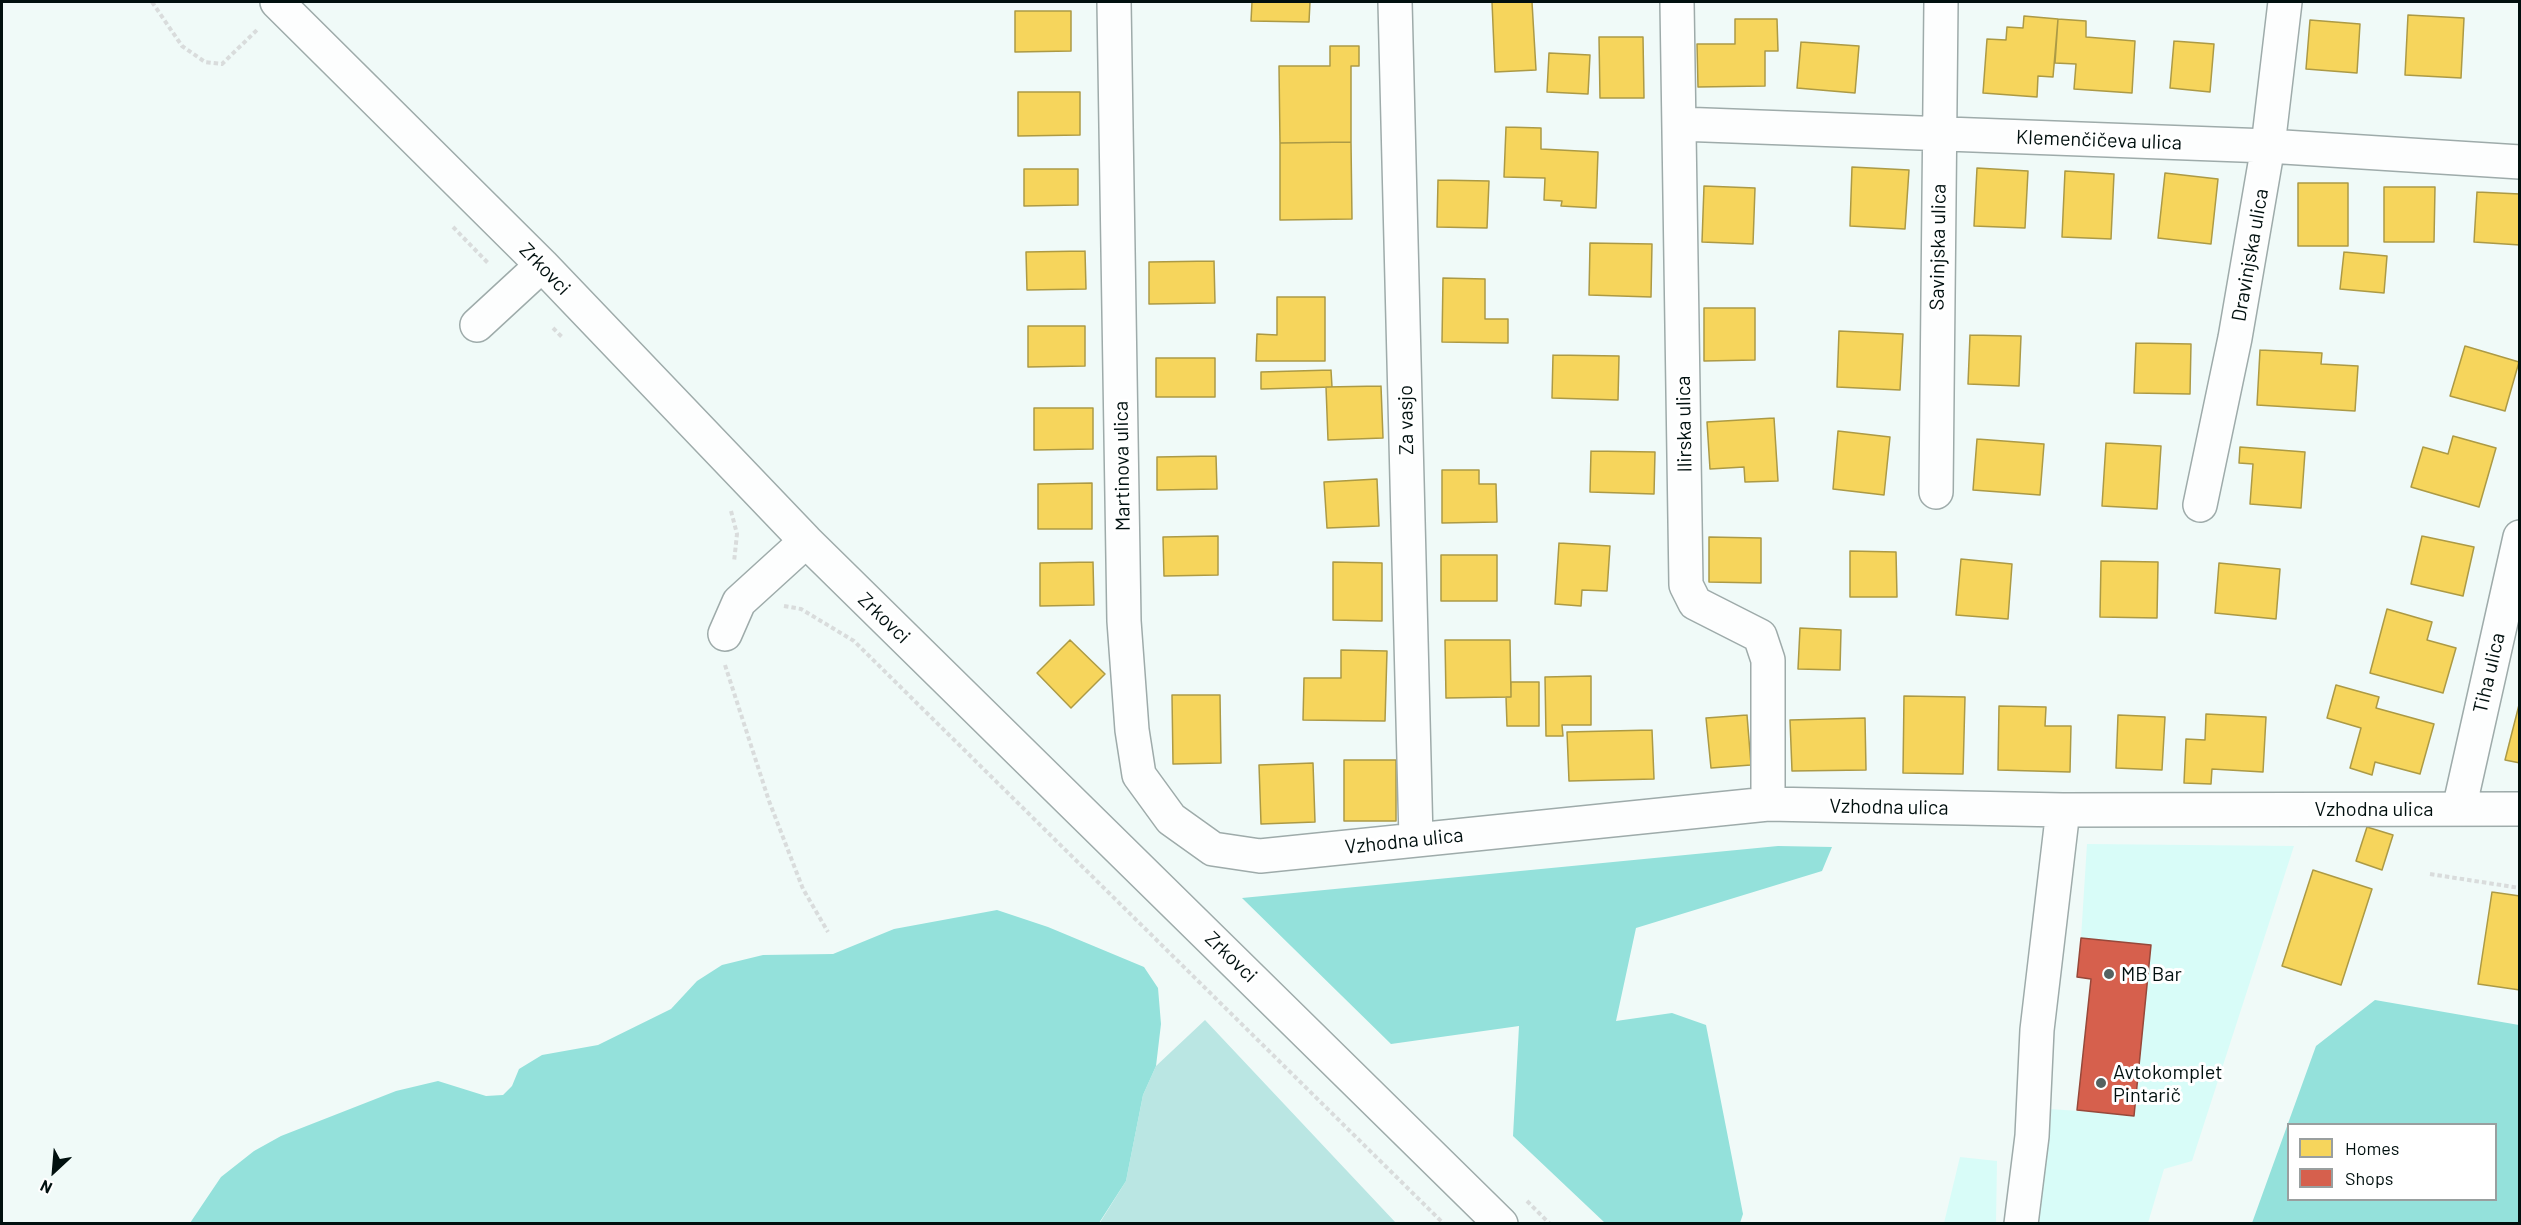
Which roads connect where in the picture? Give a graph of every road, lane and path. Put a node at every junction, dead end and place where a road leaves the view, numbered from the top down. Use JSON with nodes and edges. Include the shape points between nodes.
{"nodes":[{"id":1,"x":152,"y":2,"type":"edge"},
{"id":2,"x":1114,"y":2,"type":"edge"},
{"id":3,"x":1395,"y":2,"type":"edge"},
{"id":4,"x":1677,"y":2,"type":"edge"},
{"id":5,"x":1941,"y":2,"type":"edge"},
{"id":6,"x":2285,"y":2,"type":"edge"},
{"id":7,"x":279,"y":4,"type":"edge"},
{"id":8,"x":1679,"y":124,"type":"junction"},
{"id":9,"x":1940,"y":135,"type":"junction"},
{"id":10,"x":2268,"y":146,"type":"junction"},
{"id":11,"x":2520,"y":162,"type":"edge"},
{"id":12,"x":542,"y":265,"type":"junction"},
{"id":13,"x":477,"y":325,"type":"dead end"},
{"id":14,"x":553,"y":328,"type":"dead end"},
{"id":15,"x":569,"y":344,"type":"dead end"},
{"id":16,"x":1936,"y":492,"type":"dead end"},
{"id":17,"x":723,"y":502,"type":"dead end"},
{"id":18,"x":2200,"y":505,"type":"dead end"},
{"id":19,"x":2520,"y":537,"type":"edge"},
{"id":20,"x":806,"y":541,"type":"junction"},
{"id":21,"x":734,"y":562,"type":"dead end"},
{"id":22,"x":778,"y":605,"type":"dead end"},
{"id":23,"x":725,"y":634,"type":"joint"},
{"id":24,"x":1768,"y":804,"type":"junction"},
{"id":25,"x":2458,"y":809,"type":"junction"},
{"id":26,"x":2520,"y":809,"type":"edge"},
{"id":27,"x":2063,"y":810,"type":"junction"},
{"id":28,"x":1416,"y":839,"type":"junction"},
{"id":29,"x":1260,"y":856,"type":"joint"},
{"id":30,"x":2430,"y":874,"type":"dead end"},
{"id":31,"x":2520,"y":888,"type":"edge"},
{"id":32,"x":828,"y":932,"type":"dead end"},
{"id":33,"x":1444,"y":1224,"type":"edge"},
{"id":34,"x":1501,"y":1224,"type":"edge"},
{"id":35,"x":2021,"y":1224,"type":"edge"}],
"edges":[{"from":1,"to":7,"type":"path","via":[[182,46],[205,62],[222,64]]},
{"from":2,"to":29,"type":"street","name":"Martinova ulica","via":[[1124,621],[1139,775],[1171,819],[1213,849]]},
{"from":3,"to":28,"type":"street","name":"Za vasjo"},
{"from":4,"to":8,"type":"street","name":"Ilirska ulica"},
{"from":5,"to":9,"type":"street","name":"Savinjska ulica"},
{"from":6,"to":10,"type":"street","name":"Dravinjska ulica"},
{"from":7,"to":12,"type":"street","name":"Zrkovci"},
{"from":8,"to":9,"type":"street","name":"Klemenčičeva ulica"},
{"from":8,"to":24,"type":"street","name":"Ilirska ulica","via":[[1686,585],[1695,603],[1760,636],[1768,660]]},
{"from":9,"to":10,"type":"street","name":"Klemenčičeva ulica"},
{"from":9,"to":16,"type":"street","name":"Savinjska ulica"},
{"from":10,"to":11,"type":"street","name":"Klemenčičeva ulica"},
{"from":10,"to":18,"type":"street","name":"Dravinjska ulica","via":[[2235,338]]},
{"from":12,"to":13,"type":"street"},
{"from":12,"to":20,"type":"street","name":"Zrkovci"},
{"from":14,"to":15,"type":"path"},
{"from":17,"to":21,"type":"path","via":[[731,511],[737,534]]},
{"from":19,"to":25,"type":"street","name":"Tiha ulica"},
{"from":20,"to":23,"type":"street","via":[[739,602]]},
{"from":20,"to":34,"type":"street","name":"Zrkovci"},
{"from":22,"to":33,"type":"path","via":[[801,609],[854,640]]},
{"from":23,"to":32,"type":"path","via":[[725,668],[765,790],[803,889]]},
{"from":24,"to":27,"type":"street","name":"Vzhodna ulica"},
{"from":24,"to":28,"type":"street","name":"Vzhodna ulica"},
{"from":25,"to":26,"type":"street","name":"Vzhodna ulica"},
{"from":25,"to":27,"type":"street","name":"Vzhodna ulica"},
{"from":27,"to":35,"type":"street","via":[[2037,1030],[2032,1136]]},
{"from":28,"to":29,"type":"street","name":"Vzhodna ulica"},
{"from":30,"to":31,"type":"path"}]}
